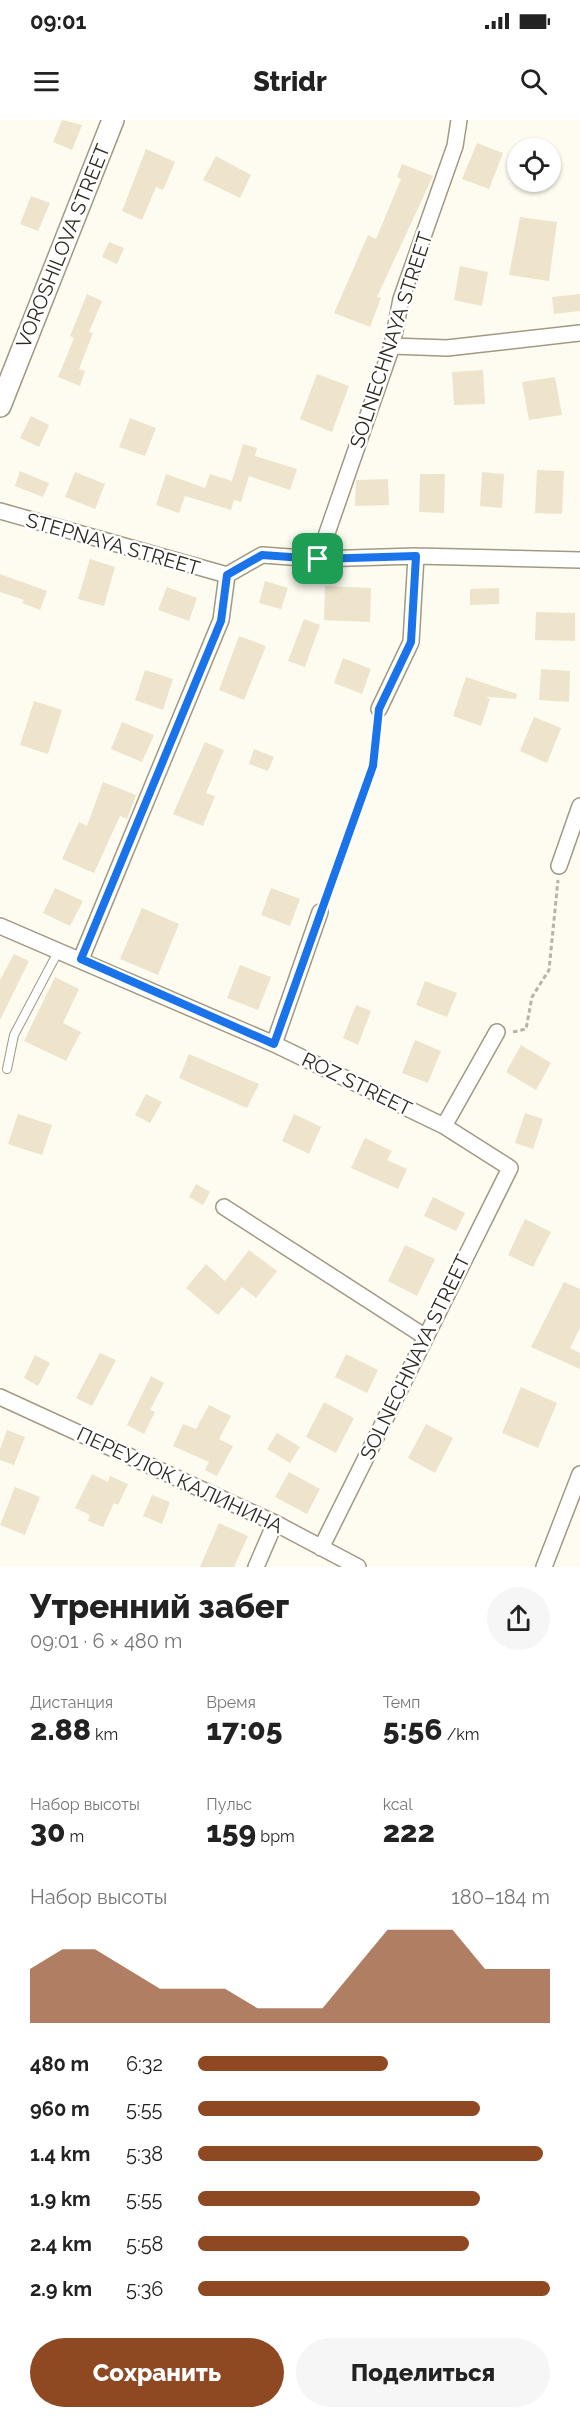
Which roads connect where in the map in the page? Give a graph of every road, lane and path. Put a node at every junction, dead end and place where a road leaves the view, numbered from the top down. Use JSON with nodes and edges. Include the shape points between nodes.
{"nodes":[{"id":1,"x":114,"y":120,"type":"edge"},
{"id":2,"x":459,"y":120,"type":"edge"},
{"id":3,"x":580,"y":333,"type":"edge"},
{"id":4,"x":392,"y":346,"type":"junction"},
{"id":5,"x":0,"y":406,"type":"edge"},
{"id":6,"x":0,"y":511,"type":"edge"},
{"id":7,"x":416,"y":556,"type":"junction"},
{"id":8,"x":318,"y":559,"type":"junction"},
{"id":9,"x":580,"y":560,"type":"edge"},
{"id":10,"x":227,"y":575,"type":"junction"},
{"id":11,"x":379,"y":709,"type":"joint"},
{"id":12,"x":580,"y":807,"type":"edge"},
{"id":13,"x":559,"y":866,"type":"joint"},
{"id":14,"x":320,"y":912,"type":"joint"},
{"id":15,"x":0,"y":926,"type":"edge"},
{"id":16,"x":58,"y":950,"type":"junction"},
{"id":17,"x":81,"y":959,"type":"junction"},
{"id":18,"x":497,"y":1032,"type":"joint"},
{"id":19,"x":274,"y":1044,"type":"junction"},
{"id":20,"x":7,"y":1069,"type":"dead end"},
{"id":21,"x":444,"y":1126,"type":"junction"},
{"id":22,"x":510,"y":1168,"type":"joint"},
{"id":23,"x":224,"y":1207,"type":"dead end"},
{"id":24,"x":424,"y":1336,"type":"junction"},
{"id":25,"x":0,"y":1397,"type":"edge"},
{"id":26,"x":580,"y":1474,"type":"edge"},
{"id":27,"x":275,"y":1523,"type":"junction"},
{"id":28,"x":321,"y":1548,"type":"junction"},
{"id":29,"x":256,"y":1567,"type":"edge"},
{"id":30,"x":358,"y":1567,"type":"edge"},
{"id":31,"x":544,"y":1567,"type":"edge"}],
"edges":[{"from":1,"to":5,"type":"main road","name":"VOROSHILOVA STREET"},
{"from":2,"to":4,"type":"street","name":"SOLNECHNAYA STREET","via":[[455,146],[401,298]]},
{"from":3,"to":4,"type":"street","via":[[447,348]]},
{"from":4,"to":8,"type":"street","name":"SOLNECHNAYA STREET"},
{"from":6,"to":10,"type":"street","name":"STEPNAYA STREET"},
{"from":7,"to":8,"type":"street","name":"STEPNAYA STREET"},
{"from":7,"to":9,"type":"street","name":"STEPNAYA STREET"},
{"from":7,"to":11,"type":"street","via":[[411,642]]},
{"from":8,"to":10,"type":"street","name":"STEPNAYA STREET","via":[[262,555]]},
{"from":10,"to":17,"type":"street","via":[[221,621]]},
{"from":11,"to":14,"type":"path","via":[[373,766]]},
{"from":12,"to":13,"type":"street"},
{"from":13,"to":18,"type":"path","via":[[549,970],[532,997],[526,1029]]},
{"from":14,"to":19,"type":"street"},
{"from":15,"to":16,"type":"street","name":"ROZ STREET"},
{"from":16,"to":17,"type":"street","name":"ROZ STREET"},
{"from":16,"to":20,"type":"lane","via":[[14,1035]]},
{"from":17,"to":19,"type":"street","name":"ROZ STREET"},
{"from":18,"to":21,"type":"street"},
{"from":19,"to":21,"type":"street","name":"ROZ STREET"},
{"from":21,"to":22,"type":"street","name":"ROZ STREET"},
{"from":22,"to":24,"type":"street","name":"SOLNECHNAYA STREET"},
{"from":23,"to":24,"type":"street"},
{"from":24,"to":28,"type":"street","name":"SOLNECHNAYA STREET"},
{"from":25,"to":27,"type":"street","name":"ПЕРЕУЛОК КАЛИНИНА"},
{"from":26,"to":31,"type":"street"},
{"from":27,"to":28,"type":"street","name":"ПЕРЕУЛОК КАЛИНИНА"},
{"from":27,"to":29,"type":"street"},
{"from":28,"to":30,"type":"street","name":"ПЕРЕУЛОК КАЛИНИНА"}]}
